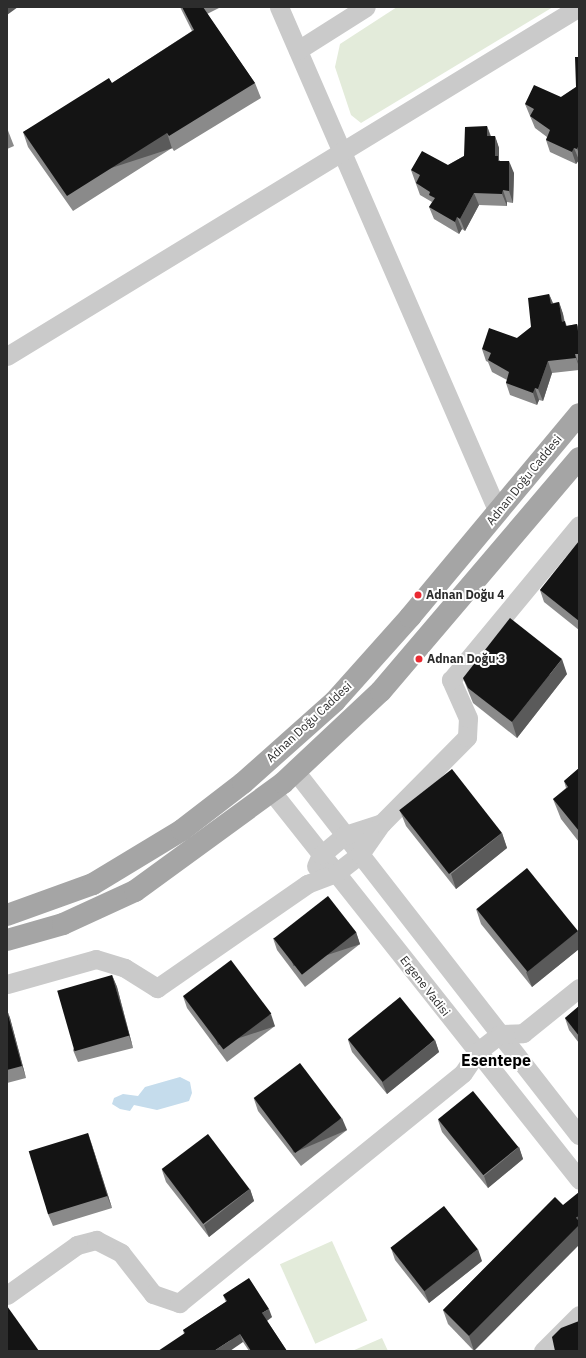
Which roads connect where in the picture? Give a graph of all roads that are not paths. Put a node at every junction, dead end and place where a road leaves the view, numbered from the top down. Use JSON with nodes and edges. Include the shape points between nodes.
{"nodes":[{"id":1,"x":279,"y":7,"type":"edge"},
{"id":2,"x":366,"y":7,"type":"edge"},
{"id":3,"x":579,"y":7,"type":"edge"},
{"id":4,"x":298,"y":50,"type":"junction"},
{"id":5,"x":342,"y":152,"type":"junction"},
{"id":6,"x":7,"y":356,"type":"edge"},
{"id":7,"x":579,"y":414,"type":"edge"},
{"id":8,"x":579,"y":458,"type":"edge"},
{"id":9,"x":498,"y":512,"type":"junction"},
{"id":10,"x":579,"y":525,"type":"edge"},
{"id":11,"x":296,"y":772,"type":"junction"},
{"id":12,"x":272,"y":792,"type":"junction"},
{"id":13,"x":382,"y":823,"type":"junction"},
{"id":14,"x":345,"y":835,"type":"junction"},
{"id":15,"x":360,"y":854,"type":"junction"},
{"id":16,"x":321,"y":855,"type":"junction"},
{"id":17,"x":336,"y":874,"type":"junction"},
{"id":18,"x":307,"y":884,"type":"junction"},
{"id":19,"x":7,"y":915,"type":"edge"},
{"id":20,"x":7,"y":940,"type":"edge"},
{"id":21,"x":7,"y":984,"type":"edge"},
{"id":22,"x":579,"y":988,"type":"edge"},
{"id":23,"x":523,"y":1033,"type":"junction"},
{"id":24,"x":500,"y":1034,"type":"junction"},
{"id":25,"x":477,"y":1052,"type":"junction"},
{"id":26,"x":515,"y":1053,"type":"junction"},
{"id":27,"x":493,"y":1071,"type":"junction"},
{"id":28,"x":463,"y":1073,"type":"junction"},
{"id":29,"x":579,"y":1135,"type":"edge"},
{"id":30,"x":579,"y":1180,"type":"edge"},
{"id":31,"x":7,"y":1295,"type":"edge"},
{"id":32,"x":579,"y":1315,"type":"edge"},
{"id":33,"x":543,"y":1351,"type":"edge"}],
"edges":[{"from":1,"to":4,"type":"street"},
{"from":2,"to":4,"type":"street"},
{"from":3,"to":5,"type":"street"},
{"from":4,"to":5,"type":"street"},
{"from":5,"to":6,"type":"street"},
{"from":5,"to":9,"type":"street"},
{"from":7,"to":9,"type":"main road","name":"Adnan Doğu Caddesi"},
{"from":8,"to":11,"type":"main road","via":[[381,691]]},
{"from":9,"to":19,"type":"main road","name":"Adnan Doğu Caddesi","via":[[335,701],[243,783],[182,830],[93,884]]},
{"from":10,"to":13,"type":"street","via":[[451,680],[468,718],[467,737]]},
{"from":11,"to":12,"type":"main road"},
{"from":11,"to":14,"type":"street"},
{"from":12,"to":16,"type":"street","name":"Ergene Vadisi"},
{"from":12,"to":20,"type":"main road","via":[[135,891],[63,924]]},
{"from":13,"to":14,"type":"street"},
{"from":13,"to":15,"type":"street"},
{"from":14,"to":15,"type":"street"},
{"from":14,"to":16,"type":"street"},
{"from":15,"to":17,"type":"street"},
{"from":15,"to":24,"type":"street"},
{"from":16,"to":17,"type":"street","name":"Ergene Vadisi"},
{"from":16,"to":18,"type":"street"},
{"from":17,"to":18,"type":"street"},
{"from":17,"to":25,"type":"street","name":"Ergene Vadisi"},
{"from":18,"to":21,"type":"street","via":[[157,988],[125,968],[96,959]]},
{"from":22,"to":23,"type":"street"},
{"from":23,"to":24,"type":"street"},
{"from":23,"to":26,"type":"street"},
{"from":24,"to":25,"type":"street"},
{"from":24,"to":26,"type":"street"},
{"from":25,"to":27,"type":"street","name":"Ergene Vadisi"},
{"from":25,"to":28,"type":"street"},
{"from":26,"to":27,"type":"street"},
{"from":26,"to":29,"type":"street"},
{"from":27,"to":28,"type":"street"},
{"from":27,"to":30,"type":"street","name":"Ergene Vadisi"},
{"from":28,"to":31,"type":"street","via":[[179,1303],[153,1294],[121,1253],[96,1240],[77,1245]]},
{"from":32,"to":33,"type":"street"}]}
